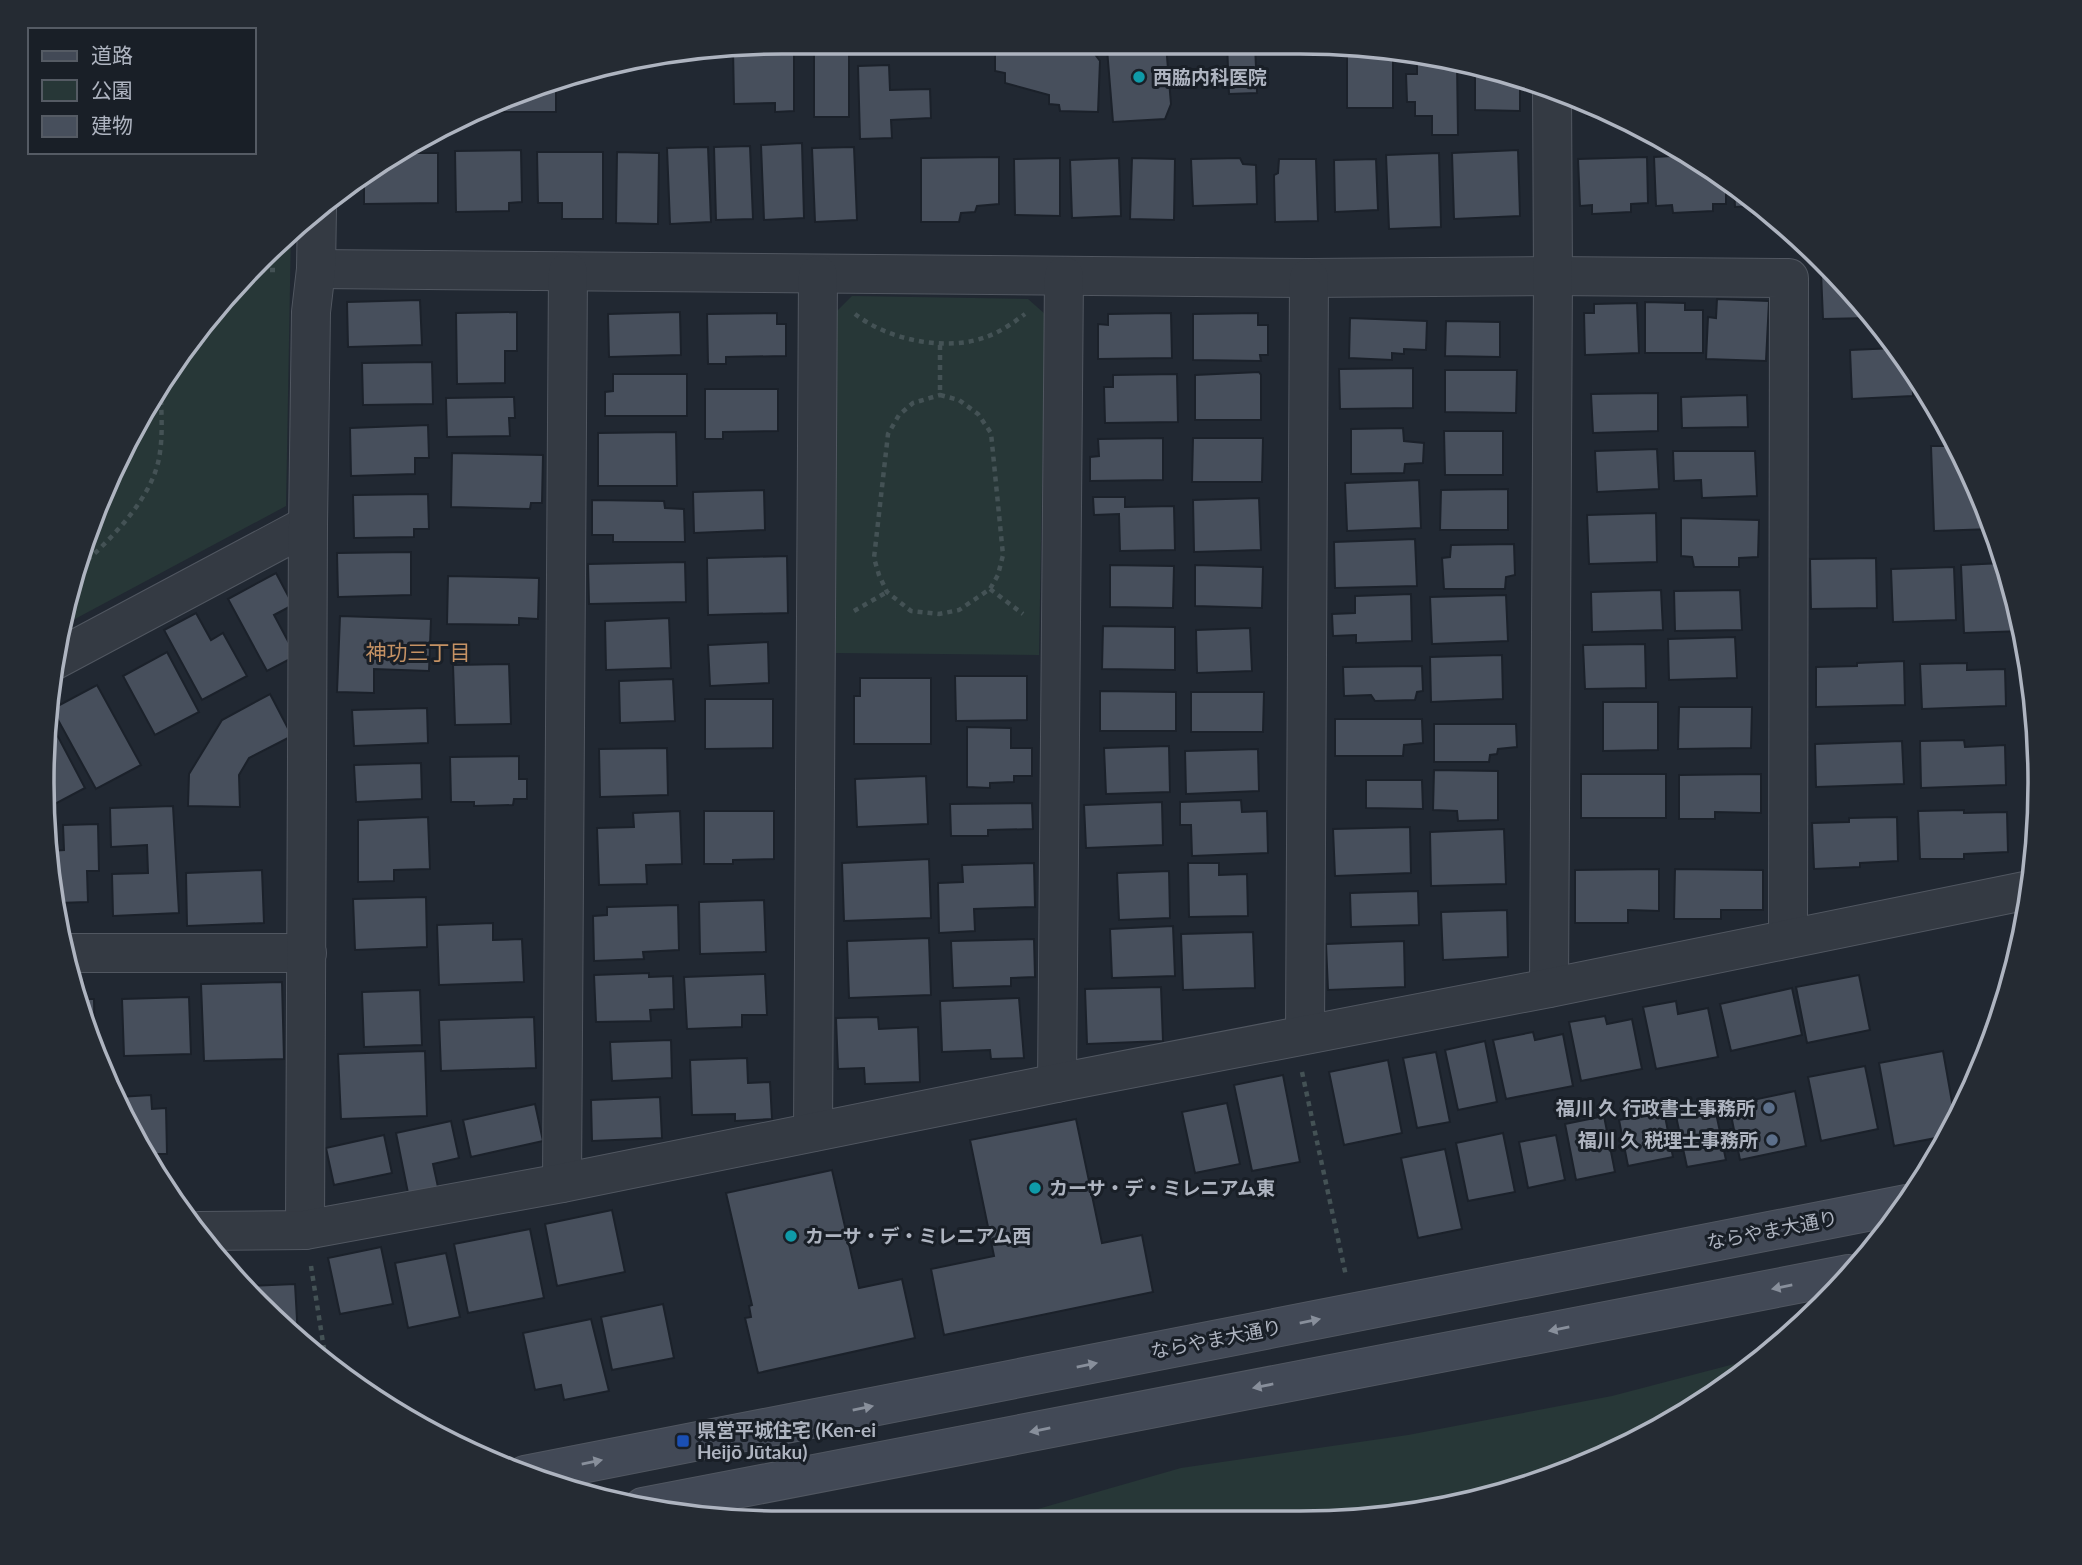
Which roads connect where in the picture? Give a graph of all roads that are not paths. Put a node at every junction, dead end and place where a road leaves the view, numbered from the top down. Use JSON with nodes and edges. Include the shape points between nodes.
{"nodes":[{"id":1,"x":1552,"y":100,"type":"edge"},
{"id":2,"x":317,"y":223,"type":"edge"},
{"id":3,"x":316,"y":269,"type":"junction"},
{"id":4,"x":568,"y":272,"type":"junction"},
{"id":5,"x":818,"y":275,"type":"junction"},
{"id":6,"x":1064,"y":276,"type":"junction"},
{"id":7,"x":1553,"y":276,"type":"junction"},
{"id":8,"x":1309,"y":278,"type":"junction"},
{"id":9,"x":308,"y":525,"type":"junction"},
{"id":10,"x":66,"y":654,"type":"edge"},
{"id":11,"x":2020,"y":892,"type":"edge"},
{"id":12,"x":1788,"y":939,"type":"junction"},
{"id":13,"x":75,"y":953,"type":"edge"},
{"id":14,"x":307,"y":953,"type":"junction"},
{"id":15,"x":1549,"y":988,"type":"junction"},
{"id":16,"x":1305,"y":1034,"type":"junction"},
{"id":17,"x":1057,"y":1083,"type":"junction"},
{"id":18,"x":813,"y":1132,"type":"junction"},
{"id":19,"x":562,"y":1183,"type":"junction"},
{"id":20,"x":1890,"y":1207,"type":"edge"},
{"id":21,"x":305,"y":1230,"type":"junction"},
{"id":22,"x":209,"y":1231,"type":"edge"},
{"id":23,"x":1833,"y":1277,"type":"edge"},
{"id":24,"x":545,"y":1471,"type":"edge"},
{"id":25,"x":669,"y":1502,"type":"edge"}],
"edges":[{"from":1,"to":7,"type":"street"},
{"from":2,"to":3,"type":"street"},
{"from":3,"to":4,"type":"street"},
{"from":3,"to":9,"type":"street","via":[[311,312]]},
{"from":4,"to":5,"type":"street"},
{"from":4,"to":19,"type":"street"},
{"from":5,"to":6,"type":"street"},
{"from":5,"to":18,"type":"street"},
{"from":6,"to":8,"type":"street"},
{"from":6,"to":17,"type":"street"},
{"from":7,"to":8,"type":"street"},
{"from":7,"to":12,"type":"street","via":[[1789,278]]},
{"from":7,"to":15,"type":"street"},
{"from":8,"to":16,"type":"street"},
{"from":9,"to":10,"type":"street"},
{"from":9,"to":14,"type":"street"},
{"from":11,"to":12,"type":"street"},
{"from":12,"to":15,"type":"street"},
{"from":13,"to":14,"type":"street"},
{"from":14,"to":21,"type":"street"},
{"from":15,"to":16,"type":"street"},
{"from":16,"to":17,"type":"street"},
{"from":17,"to":18,"type":"street"},
{"from":18,"to":19,"type":"street"},
{"from":19,"to":21,"type":"street"},
{"from":24,"to":20,"type":"street","name":"ならやま大通り","one_way":true},
{"from":21,"to":22,"type":"street"},
{"from":23,"to":25,"type":"street","one_way":true}]}
